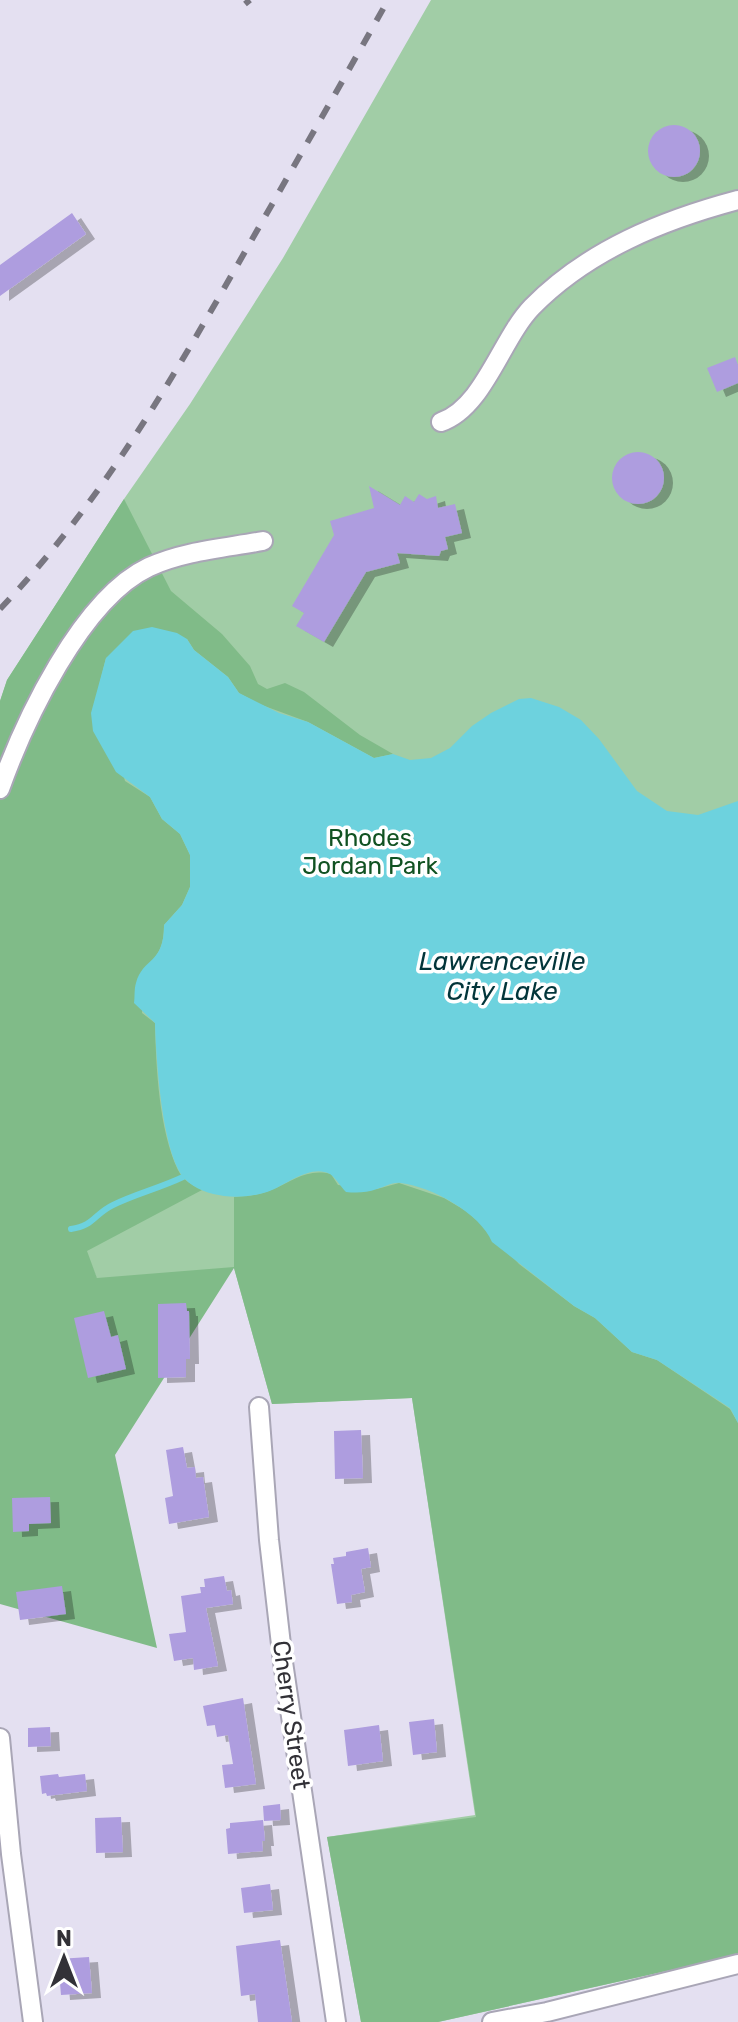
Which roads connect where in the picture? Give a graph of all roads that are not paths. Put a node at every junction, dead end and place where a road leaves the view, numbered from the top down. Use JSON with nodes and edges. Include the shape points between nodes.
{"nodes":[{"id":1,"x":738,"y":200,"type":"edge"},
{"id":2,"x":441,"y":422,"type":"dead end"},
{"id":3,"x":263,"y":541,"type":"dead end"},
{"id":4,"x":0,"y":789,"type":"edge"},
{"id":5,"x":259,"y":1407,"type":"dead end"},
{"id":6,"x":0,"y":1738,"type":"edge"},
{"id":7,"x":738,"y":1964,"type":"edge"},
{"id":8,"x":547,"y":2017,"type":"edge"},
{"id":9,"x":33,"y":2022,"type":"edge"},
{"id":10,"x":336,"y":2022,"type":"edge"},
{"id":11,"x":492,"y":2022,"type":"edge"}],
"edges":[{"from":1,"to":2,"type":"street","via":[[628,237],[556,287],[514,330],[472,399]]},
{"from":3,"to":4,"type":"street","via":[[166,560],[132,577],[94,614],[44,689]]},
{"from":5,"to":10,"type":"street","name":"Cherry Street","via":[[283,1662]]},
{"from":6,"to":9,"type":"street"},
{"from":7,"to":8,"type":"street"},
{"from":8,"to":11,"type":"street"}]}
